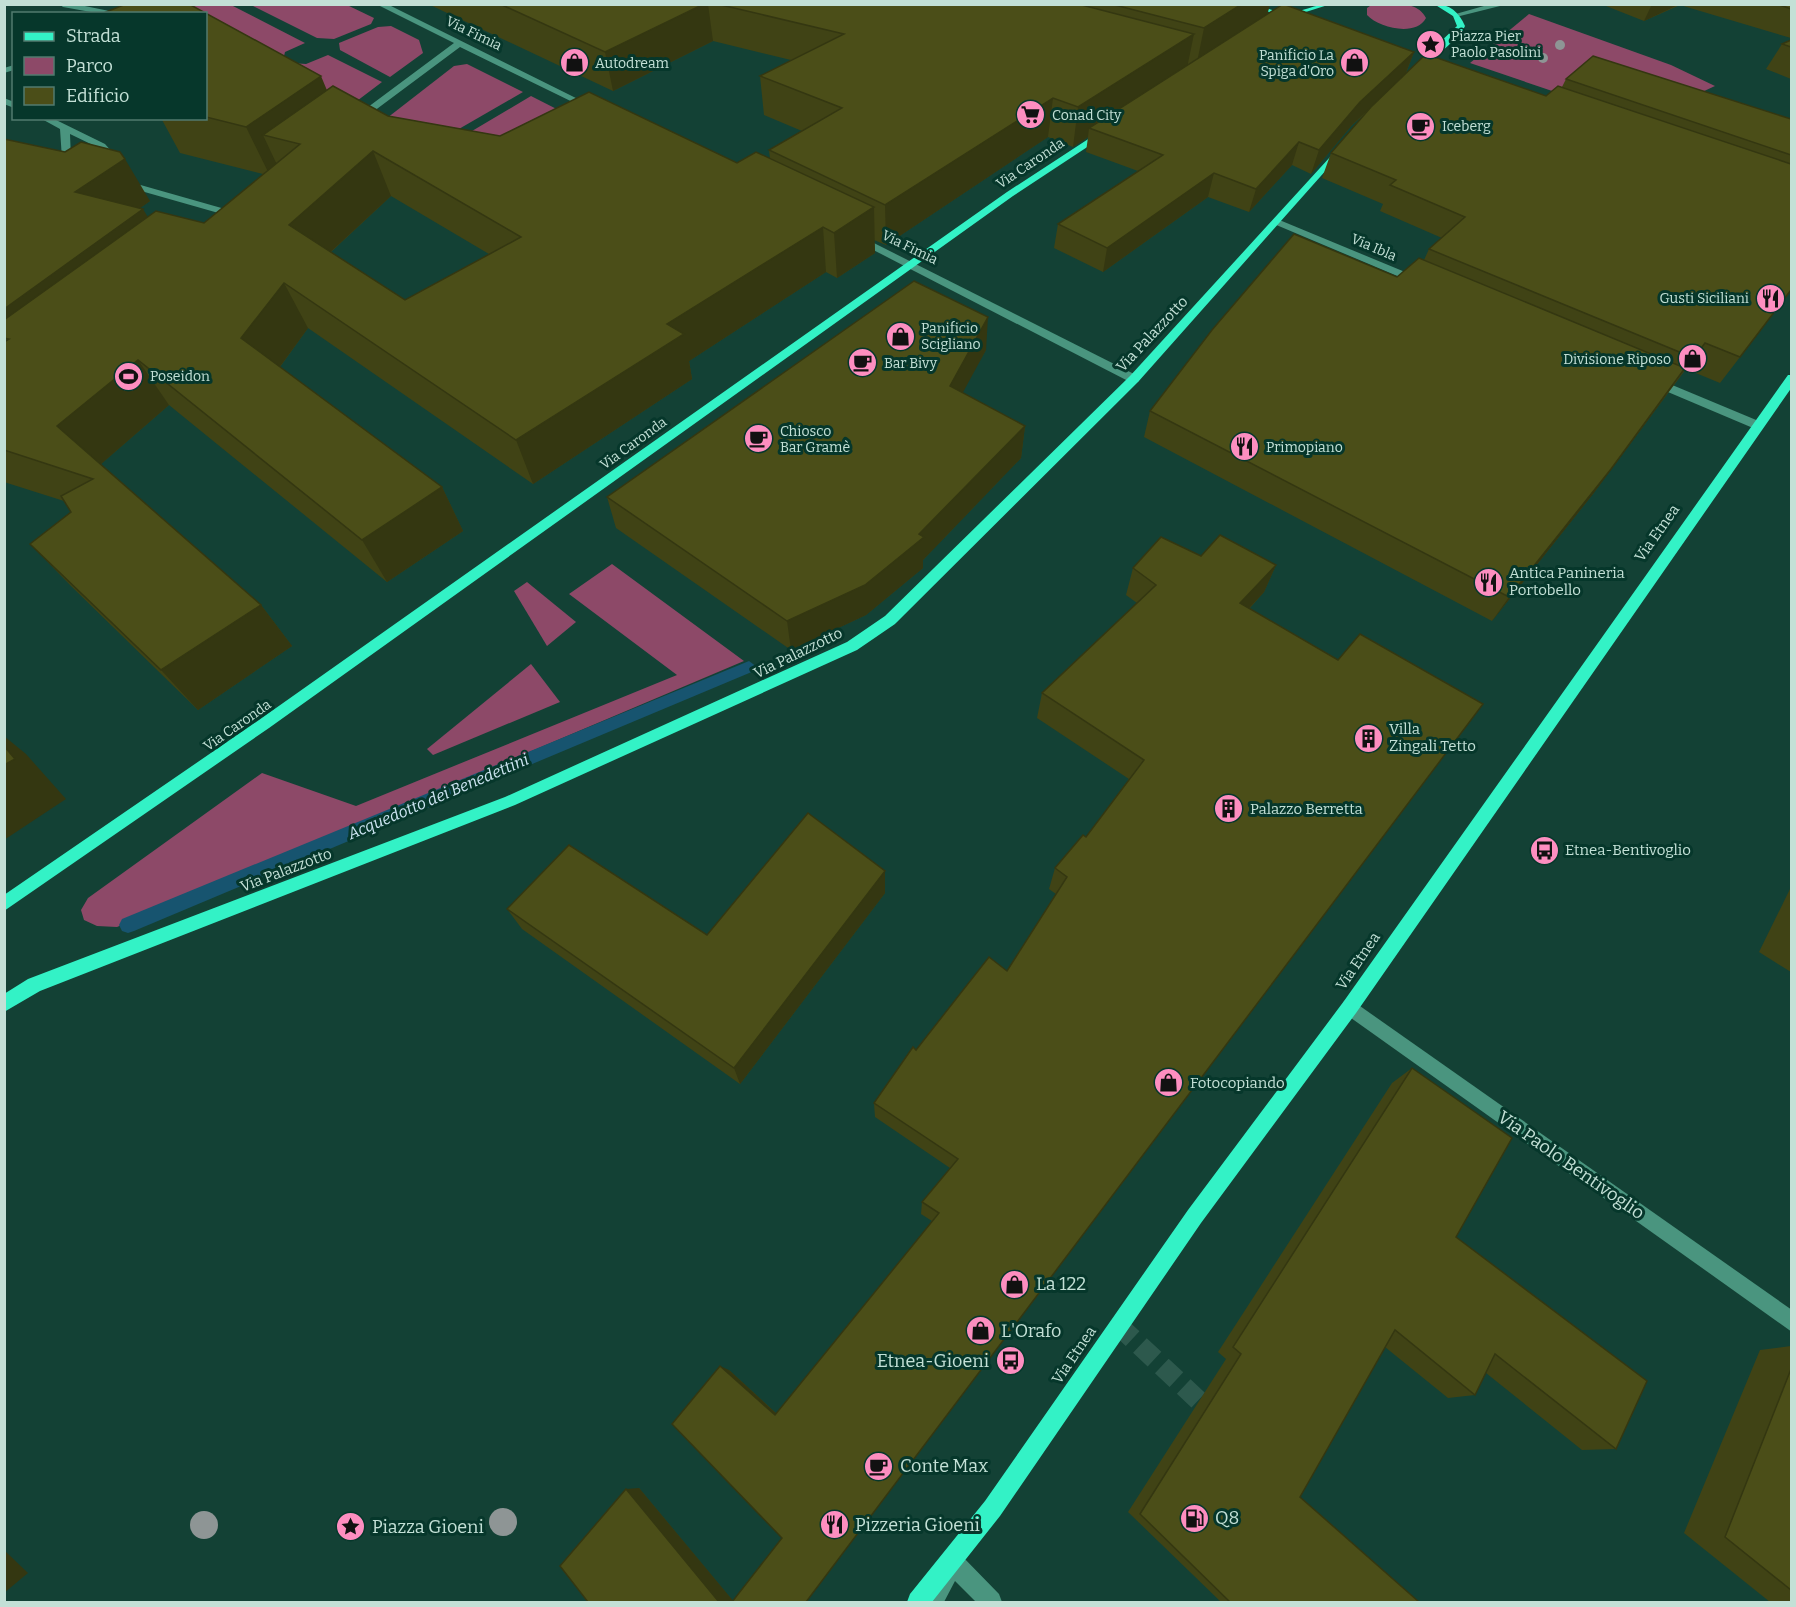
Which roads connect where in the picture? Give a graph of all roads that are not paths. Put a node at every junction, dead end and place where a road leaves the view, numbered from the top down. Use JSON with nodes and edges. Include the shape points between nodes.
{"nodes":[{"id":1,"x":380,"y":4,"type":"edge"},
{"id":2,"x":1252,"y":4,"type":"edge"},
{"id":3,"x":1328,"y":4,"type":"edge"},
{"id":4,"x":1438,"y":4,"type":"edge"},
{"id":5,"x":1504,"y":4,"type":"edge"},
{"id":6,"x":63,"y":5,"type":"edge"},
{"id":7,"x":107,"y":12,"type":"edge"},
{"id":8,"x":1456,"y":15,"type":"junction"},
{"id":9,"x":1285,"y":16,"type":"junction"},
{"id":10,"x":1273,"y":23,"type":"edge"},
{"id":11,"x":1306,"y":23,"type":"edge"},
{"id":12,"x":460,"y":43,"type":"junction"},
{"id":13,"x":1403,"y":83,"type":"edge"},
{"id":14,"x":599,"y":111,"type":"edge"},
{"id":15,"x":48,"y":120,"type":"edge"},
{"id":16,"x":354,"y":121,"type":"edge"},
{"id":17,"x":64,"y":127,"type":"junction"},
{"id":18,"x":1109,"y":129,"type":"edge"},
{"id":19,"x":1350,"y":137,"type":"edge"},
{"id":20,"x":119,"y":167,"type":"dead end"},
{"id":21,"x":82,"y":173,"type":"edge"},
{"id":22,"x":125,"y":176,"type":"dead end"},
{"id":23,"x":109,"y":180,"type":"edge"},
{"id":24,"x":136,"y":185,"type":"junction"},
{"id":25,"x":239,"y":206,"type":"edge"},
{"id":26,"x":230,"y":213,"type":"junction"},
{"id":27,"x":220,"y":221,"type":"edge"},
{"id":28,"x":1277,"y":222,"type":"junction"},
{"id":29,"x":844,"y":231,"type":"edge"},
{"id":30,"x":911,"y":264,"type":"junction"},
{"id":31,"x":1431,"y":287,"type":"edge"},
{"id":32,"x":1639,"y":375,"type":"edge"},
{"id":33,"x":1791,"y":378,"type":"edge"},
{"id":34,"x":1134,"y":379,"type":"junction"},
{"id":35,"x":1757,"y":425,"type":"junction"},
{"id":36,"x":4,"y":904,"type":"edge"},
{"id":37,"x":4,"y":1004,"type":"edge"},
{"id":38,"x":1350,"y":1007,"type":"junction"},
{"id":39,"x":1791,"y":1322,"type":"edge"},
{"id":40,"x":953,"y":1563,"type":"junction"},
{"id":41,"x":918,"y":1602,"type":"edge"},
{"id":42,"x":932,"y":1602,"type":"edge"},
{"id":43,"x":991,"y":1602,"type":"edge"}],
"edges":[{"from":1,"to":12,"type":"street","name":"Via Fimia"},
{"from":2,"to":9,"type":"main road"},
{"from":3,"to":9,"type":"main road"},
{"from":4,"to":8,"type":"main road"},
{"from":5,"to":8,"type":"street"},
{"from":6,"to":7,"type":"street"},
{"from":8,"to":13,"type":"main road","via":[[1461,26],[1458,32]]},
{"from":9,"to":10,"type":"main road"},
{"from":9,"to":11,"type":"main road"},
{"from":12,"to":14,"type":"street","name":"Via Fimia"},
{"from":12,"to":16,"type":"street"},
{"from":15,"to":17,"type":"street"},
{"from":17,"to":20,"type":"street","via":[[102,146]]},
{"from":17,"to":21,"type":"street","via":[[68,136],[68,166]]},
{"from":18,"to":30,"type":"main road","name":"Via Caronda"},
{"from":19,"to":28,"type":"main road","name":"Via Palazzotto"},
{"from":22,"to":24,"type":"street"},
{"from":23,"to":24,"type":"street"},
{"from":24,"to":26,"type":"street"},
{"from":25,"to":26,"type":"street"},
{"from":26,"to":27,"type":"street"},
{"from":28,"to":31,"type":"street","name":"Via Ibla"},
{"from":28,"to":34,"type":"main road","name":"Via Palazzotto"},
{"from":29,"to":30,"type":"street","name":"Via Fimia"},
{"from":30,"to":34,"type":"street","name":"Via Fimia"},
{"from":30,"to":36,"type":"main road","name":"Via Caronda","via":[[283,711]]},
{"from":32,"to":35,"type":"street"},
{"from":33,"to":35,"type":"main road","name":"Via Etnea"},
{"from":34,"to":37,"type":"main road","name":"Via Palazzotto","via":[[890,620],[852,646],[510,801],[34,985]]},
{"from":35,"to":38,"type":"main road","name":"Via Etnea"},
{"from":38,"to":39,"type":"street","name":"Via Paolo Bentivoglio"},
{"from":38,"to":40,"type":"main road","name":"Via Etnea","via":[[1118,1325]]},
{"from":40,"to":41,"type":"main road","name":"Via Etnea"},
{"from":40,"to":42,"type":"street"},
{"from":40,"to":43,"type":"street"}]}
